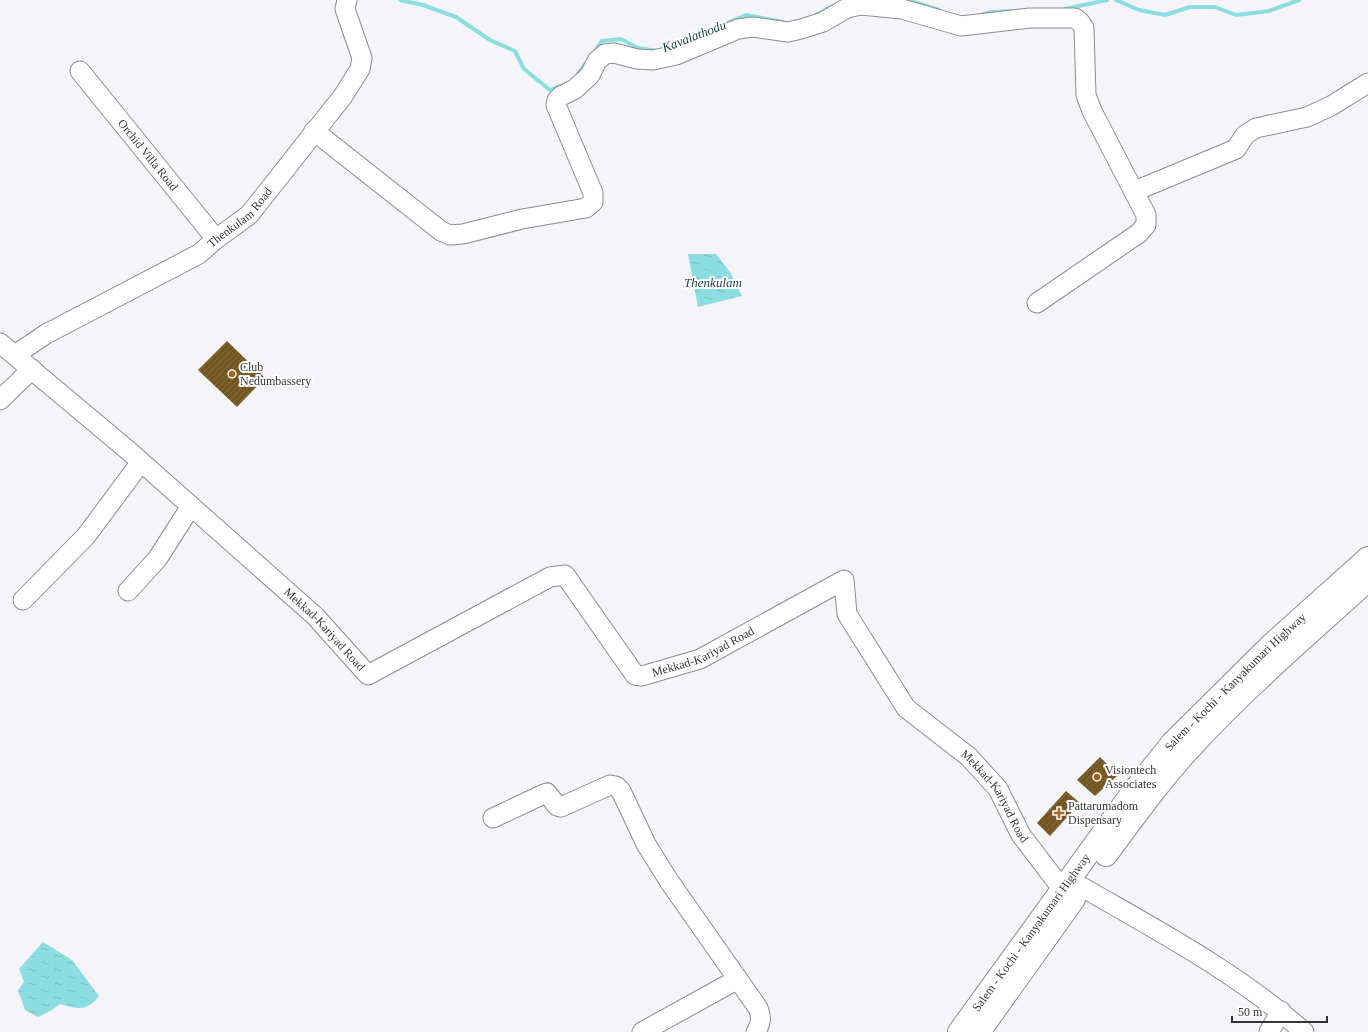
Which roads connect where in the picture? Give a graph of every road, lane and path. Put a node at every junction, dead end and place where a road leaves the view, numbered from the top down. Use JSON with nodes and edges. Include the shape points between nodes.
{"nodes":[{"id":1,"x":347,"y":0,"type":"edge"},
{"id":2,"x":80,"y":71,"type":"dead end"},
{"id":3,"x":1368,"y":83,"type":"edge"},
{"id":4,"x":314,"y":131,"type":"junction"},
{"id":5,"x":1135,"y":191,"type":"junction"},
{"id":6,"x":216,"y":239,"type":"junction"},
{"id":7,"x":1037,"y":303,"type":"dead end"},
{"id":8,"x":0,"y":344,"type":"edge"},
{"id":9,"x":15,"y":355,"type":"junction"},
{"id":10,"x":32,"y":369,"type":"junction"},
{"id":11,"x":0,"y":400,"type":"edge"},
{"id":12,"x":141,"y":462,"type":"junction"},
{"id":13,"x":191,"y":506,"type":"junction"},
{"id":14,"x":1368,"y":558,"type":"edge"},
{"id":15,"x":1368,"y":580,"type":"edge"},
{"id":16,"x":128,"y":591,"type":"dead end"},
{"id":17,"x":23,"y":600,"type":"dead end"},
{"id":18,"x":493,"y":818,"type":"dead end"},
{"id":19,"x":1072,"y":888,"type":"junction"},
{"id":20,"x":738,"y":979,"type":"junction"},
{"id":21,"x":1281,"y":1011,"type":"junction"},
{"id":22,"x":642,"y":1032,"type":"edge"},
{"id":23,"x":756,"y":1032,"type":"edge"},
{"id":24,"x":960,"y":1032,"type":"edge"},
{"id":25,"x":980,"y":1032,"type":"edge"},
{"id":26,"x":1269,"y":1032,"type":"edge"},
{"id":27,"x":1304,"y":1032,"type":"edge"}],
"edges":[{"from":1,"to":4,"type":"street","name":"Thenkulam Road","via":[[345,9],[362,58],[360,69],[343,96]]},
{"from":2,"to":6,"type":"street","name":"Orchid Villa Road"},
{"from":3,"to":5,"type":"street","via":[[1331,106],[1307,116],[1256,128],[1245,135],[1236,149]]},
{"from":4,"to":5,"type":"street","via":[[441,231],[450,235],[463,234],[522,219],[586,208],[593,202],[593,193],[556,105],[561,96],[575,89],[590,75],[597,61],[605,54],[614,53],[653,60],[676,55],[738,29],[753,27],[788,32],[823,22],[847,8],[860,5],[902,9],[961,26],[1030,18],[1075,18],[1084,28],[1086,94],[1092,111]]},
{"from":4,"to":6,"type":"street","name":"Thenkulam Road","via":[[249,215]]},
{"from":5,"to":7,"type":"street","via":[[1146,215],[1146,225],[1139,233]]},
{"from":6,"to":9,"type":"street","name":"Thenkulam Road","via":[[199,254],[46,334]]},
{"from":8,"to":9,"type":"street"},
{"from":9,"to":10,"type":"street"},
{"from":10,"to":11,"type":"street"},
{"from":10,"to":12,"type":"street"},
{"from":12,"to":13,"type":"street"},
{"from":12,"to":17,"type":"street","via":[[86,536]]},
{"from":13,"to":16,"type":"street","via":[[158,558]]},
{"from":13,"to":19,"type":"street","name":"Mekkad-Kariyad Road","via":[[315,616],[368,675],[550,577],[564,575],[635,675],[642,676],[700,659],[844,580],[847,614],[906,708],[969,757],[998,789],[1021,835]]},
{"from":14,"to":19,"type":"highway","name":"Salem - Kochi - Kanyakumari Highway","via":[[1271,645],[1173,742],[1132,793]]},
{"from":15,"to":19,"type":"highway","name":"Salem - Kochi - Kanyakumari Highway","via":[[1195,742]]},
{"from":18,"to":20,"type":"street","via":[[547,793],[557,806],[561,807],[610,786],[616,786],[622,792],[646,844],[669,881]]},
{"from":19,"to":21,"type":"street","via":[[1205,959]]},
{"from":19,"to":24,"type":"highway","name":"Salem - Kochi - Kanyakumari Highway"},
{"from":19,"to":25,"type":"highway","name":"Salem - Kochi - Kanyakumari Highway"},
{"from":20,"to":22,"type":"street"},
{"from":20,"to":23,"type":"street","via":[[761,1016]]},
{"from":21,"to":26,"type":"street"},
{"from":21,"to":27,"type":"street"}]}
